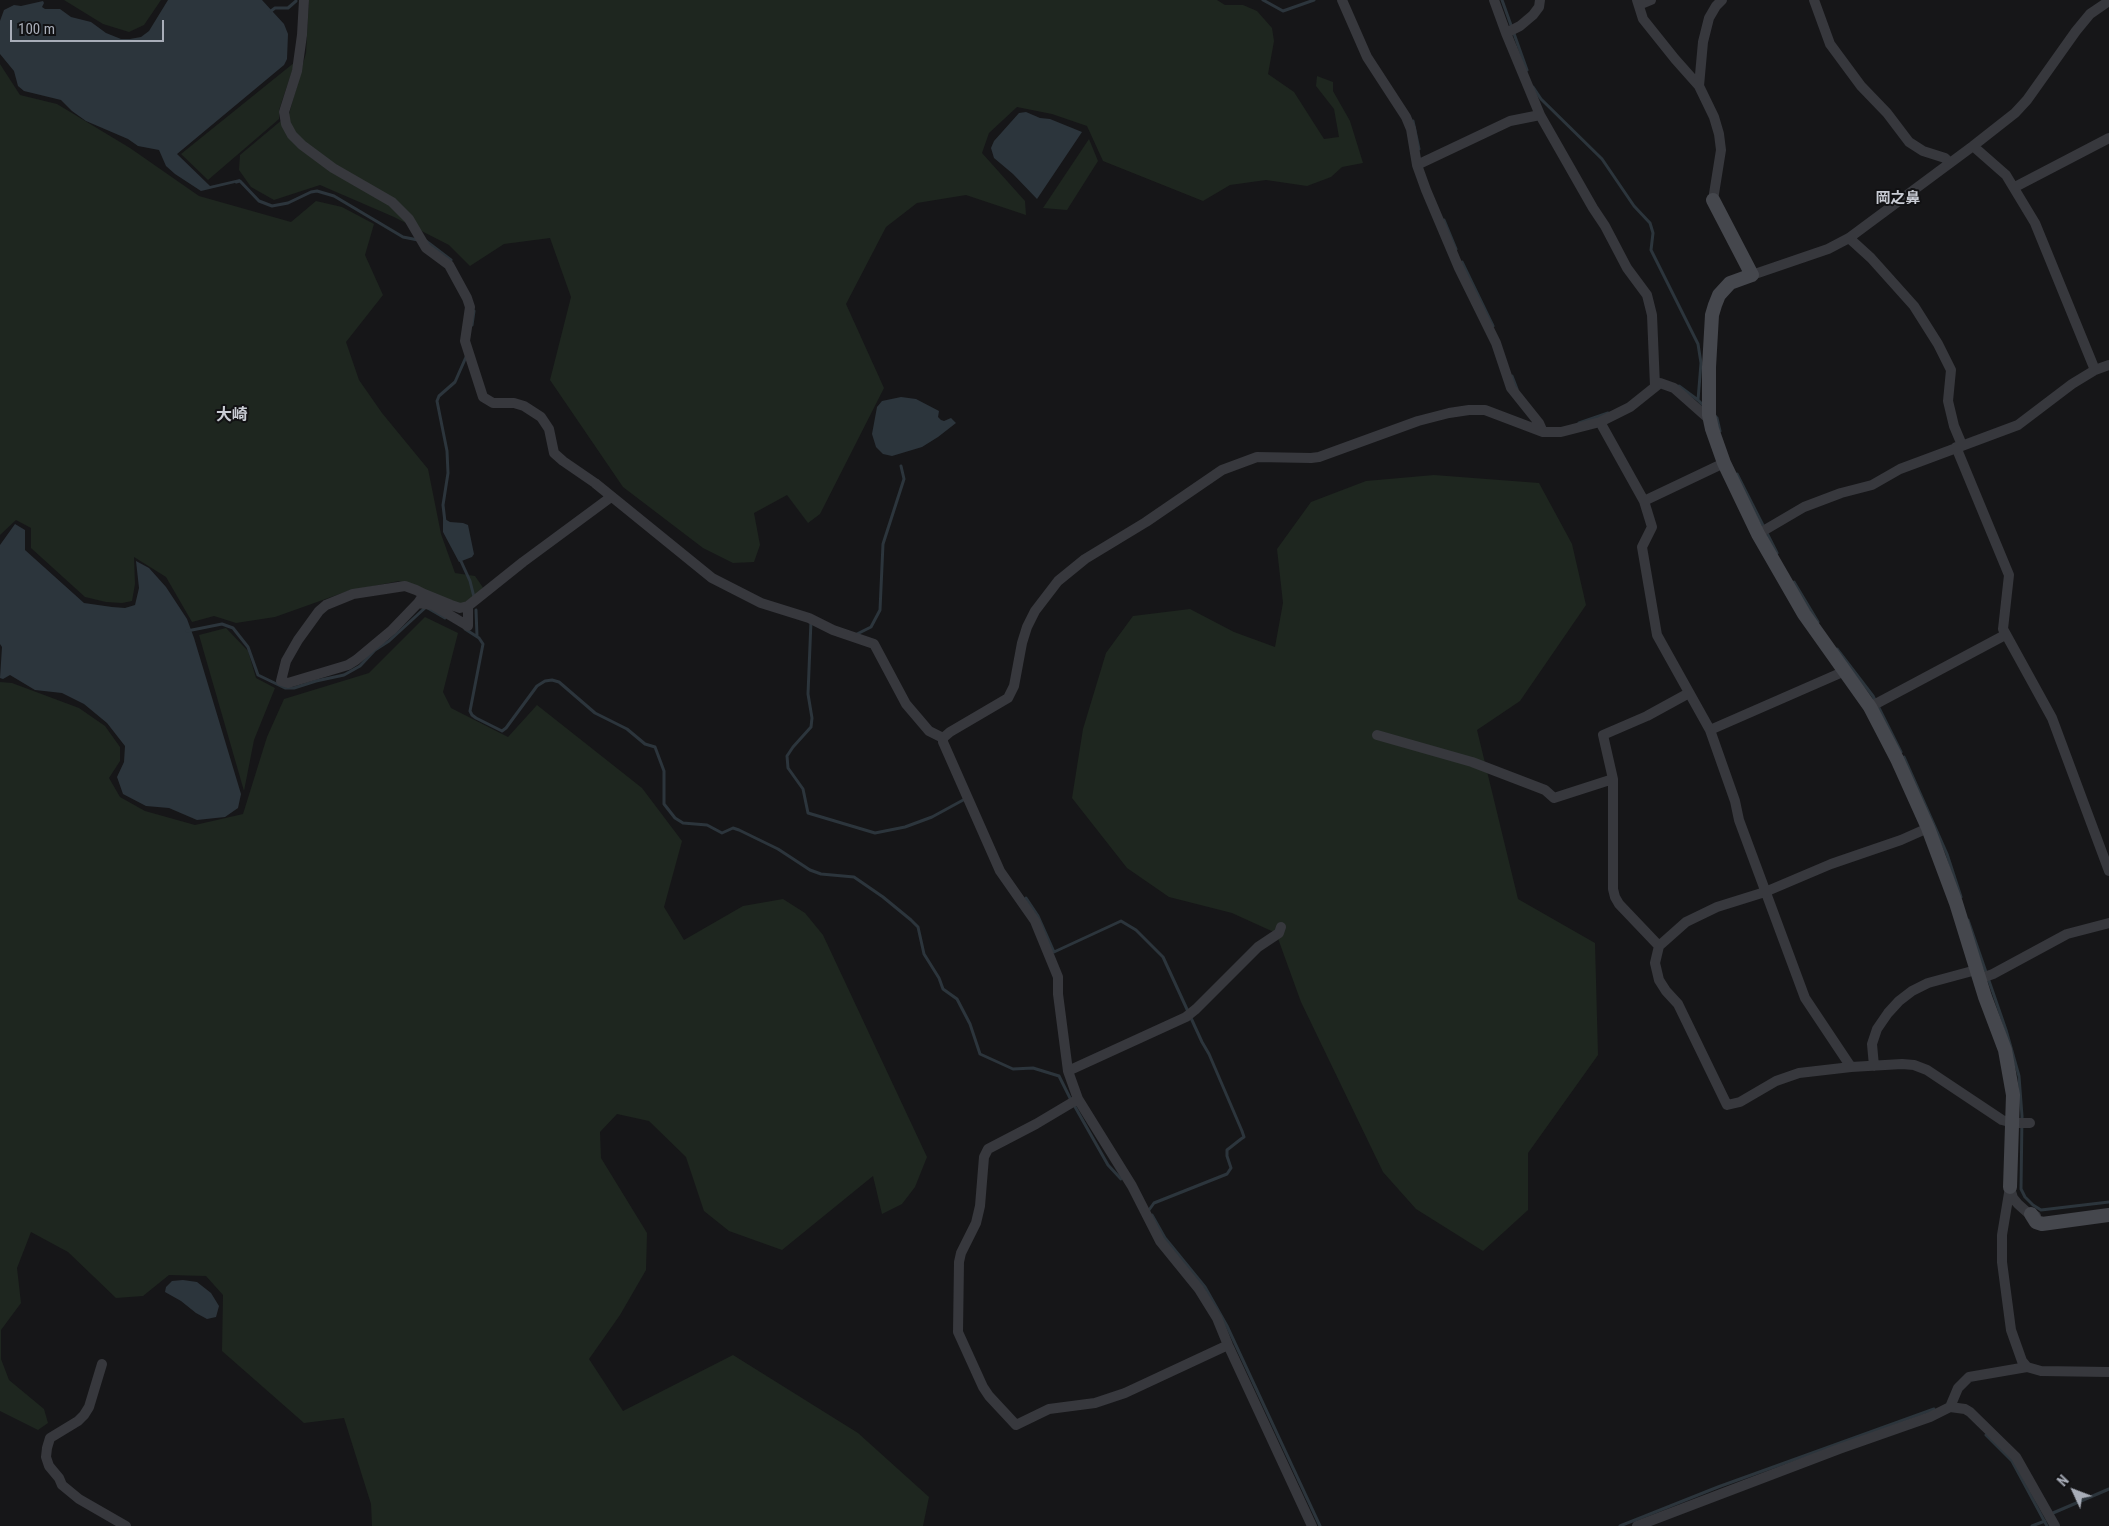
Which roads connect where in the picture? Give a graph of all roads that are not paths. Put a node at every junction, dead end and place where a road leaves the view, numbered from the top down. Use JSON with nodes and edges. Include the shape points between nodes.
{"nodes":[{"id":1,"x":304,"y":0,"type":"edge"},
{"id":2,"x":1342,"y":0,"type":"edge"},
{"id":3,"x":1494,"y":0,"type":"edge"},
{"id":4,"x":1540,"y":0,"type":"edge"},
{"id":5,"x":1651,"y":0,"type":"edge"},
{"id":6,"x":1722,"y":0,"type":"edge"},
{"id":7,"x":1814,"y":0,"type":"edge"},
{"id":8,"x":2109,"y":1,"type":"edge"},
{"id":9,"x":1638,"y":2,"type":"edge"},
{"id":10,"x":1511,"y":31,"type":"junction"},
{"id":11,"x":1699,"y":86,"type":"junction"},
{"id":12,"x":1540,"y":115,"type":"junction"},
{"id":13,"x":2109,"y":138,"type":"edge"},
{"id":14,"x":1973,"y":146,"type":"junction"},
{"id":15,"x":1950,"y":162,"type":"junction"},
{"id":16,"x":1417,"y":165,"type":"junction"},
{"id":17,"x":2015,"y":187,"type":"junction"},
{"id":18,"x":1713,"y":200,"type":"joint"},
{"id":19,"x":1849,"y":238,"type":"junction"},
{"id":20,"x":1752,"y":275,"type":"junction"},
{"id":21,"x":2109,"y":365,"type":"edge"},
{"id":22,"x":2095,"y":370,"type":"junction"},
{"id":23,"x":1655,"y":384,"type":"junction"},
{"id":24,"x":1711,"y":411,"type":"junction"},
{"id":25,"x":1600,"y":422,"type":"junction"},
{"id":26,"x":1543,"y":432,"type":"junction"},
{"id":27,"x":1959,"y":446,"type":"junction"},
{"id":28,"x":1724,"y":464,"type":"junction"},
{"id":29,"x":610,"y":497,"type":"junction"},
{"id":30,"x":1644,"y":501,"type":"junction"},
{"id":31,"x":1763,"y":531,"type":"junction"},
{"id":32,"x":424,"y":594,"type":"junction"},
{"id":33,"x":418,"y":603,"type":"junction"},
{"id":34,"x":468,"y":606,"type":"junction"},
{"id":35,"x":2005,"y":635,"type":"junction"},
{"id":36,"x":1845,"y":671,"type":"junction"},
{"id":37,"x":1689,"y":694,"type":"junction"},
{"id":38,"x":1874,"y":704,"type":"junction"},
{"id":39,"x":1710,"y":730,"type":"junction"},
{"id":40,"x":1377,"y":735,"type":"dead end"},
{"id":41,"x":943,"y":738,"type":"junction"},
{"id":42,"x":1613,"y":779,"type":"junction"},
{"id":43,"x":1928,"y":828,"type":"junction"},
{"id":44,"x":2109,"y":871,"type":"edge"},
{"id":45,"x":1765,"y":892,"type":"junction"},
{"id":46,"x":2109,"y":923,"type":"edge"},
{"id":47,"x":1281,"y":927,"type":"dead end"},
{"id":48,"x":1659,"y":946,"type":"junction"},
{"id":49,"x":1982,"y":975,"type":"junction"},
{"id":50,"x":1874,"y":1066,"type":"junction"},
{"id":51,"x":1851,"y":1067,"type":"junction"},
{"id":52,"x":1068,"y":1071,"type":"junction"},
{"id":53,"x":1074,"y":1101,"type":"junction"},
{"id":54,"x":2021,"y":1123,"type":"junction"},
{"id":55,"x":2010,"y":1187,"type":"junction"},
{"id":56,"x":2109,"y":1211,"type":"edge"},
{"id":57,"x":2031,"y":1214,"type":"junction"},
{"id":58,"x":2109,"y":1215,"type":"edge"},
{"id":59,"x":1228,"y":1345,"type":"junction"},
{"id":60,"x":102,"y":1364,"type":"dead end"},
{"id":61,"x":2027,"y":1367,"type":"junction"},
{"id":62,"x":2109,"y":1372,"type":"edge"},
{"id":63,"x":1950,"y":1407,"type":"junction"},
{"id":64,"x":126,"y":1526,"type":"edge"},
{"id":65,"x":1312,"y":1526,"type":"edge"},
{"id":66,"x":1637,"y":1526,"type":"edge"},
{"id":67,"x":2055,"y":1526,"type":"edge"}],
"edges":[{"from":1,"to":29,"type":"street","via":[[297,71],[284,112],[292,135],[333,168],[392,202],[409,219],[426,248],[449,265],[467,298],[470,315],[465,341],[483,397],[493,403],[524,406],[541,417],[549,430],[554,453]]},
{"from":2,"to":16,"type":"street","via":[[1367,57],[1406,118]]},
{"from":3,"to":10,"type":"street"},
{"from":4,"to":10,"type":"street","via":[[1533,14]]},
{"from":5,"to":9,"type":"street"},
{"from":6,"to":11,"type":"street","via":[[1709,18]]},
{"from":7,"to":15,"type":"street","via":[[1830,44],[1861,86],[1909,142]]},
{"from":8,"to":14,"type":"street","via":[[2090,14],[2027,100]]},
{"from":9,"to":11,"type":"street","via":[[1644,19]]},
{"from":10,"to":12,"type":"street"},
{"from":11,"to":18,"type":"street","via":[[1714,117],[1721,142]]},
{"from":12,"to":16,"type":"street","via":[[1510,121]]},
{"from":12,"to":23,"type":"street","via":[[1628,268],[1647,295],[1653,324]]},
{"from":13,"to":17,"type":"street"},
{"from":14,"to":15,"type":"street"},
{"from":14,"to":17,"type":"street"},
{"from":15,"to":19,"type":"street"},
{"from":16,"to":26,"type":"street","via":[[1459,268],[1496,343],[1512,388]]},
{"from":17,"to":22,"type":"street","via":[[2034,223]]},
{"from":18,"to":20,"type":"street"},
{"from":19,"to":20,"type":"street"},
{"from":19,"to":27,"type":"street","via":[[1914,306],[1938,344],[1950,370],[1948,401]]},
{"from":20,"to":24,"type":"street","via":[[1730,283],[1715,305],[1711,328]]},
{"from":21,"to":22,"type":"street"},
{"from":22,"to":27,"type":"street","via":[[2018,425]]},
{"from":23,"to":24,"type":"street","via":[[1671,386]]},
{"from":23,"to":25,"type":"street","via":[[1630,407]]},
{"from":24,"to":28,"type":"street"},
{"from":25,"to":26,"type":"street","via":[[1561,432]]},
{"from":25,"to":30,"type":"street"},
{"from":26,"to":41,"type":"street","via":[[1485,410],[1469,410],[1418,421],[1319,457],[1257,457],[1222,470],[1085,559],[1058,581],[1035,610],[1027,627],[1014,686],[1008,698]]},
{"from":27,"to":31,"type":"street","via":[[1900,468],[1872,485],[1804,507]]},
{"from":27,"to":35,"type":"street","via":[[2009,574],[2010,585],[2002,623]]},
{"from":28,"to":30,"type":"street"},
{"from":28,"to":31,"type":"street"},
{"from":29,"to":34,"type":"street"},
{"from":29,"to":41,"type":"street","via":[[722,584],[761,603],[874,644],[906,704],[929,731]]},
{"from":30,"to":37,"type":"street","via":[[1652,527],[1642,547],[1655,630]]},
{"from":31,"to":36,"type":"street","via":[[1804,614]]},
{"from":32,"to":33,"type":"street"},
{"from":32,"to":33,"type":"street","via":[[405,586],[353,594],[326,605],[298,640],[286,661],[281,681],[288,683],[348,665],[392,630]]},
{"from":32,"to":34,"type":"street","via":[[460,608]]},
{"from":33,"to":34,"type":"street","via":[[433,605],[468,626]]},
{"from":35,"to":38,"type":"street"},
{"from":35,"to":44,"type":"street","via":[[2052,718]]},
{"from":36,"to":38,"type":"street"},
{"from":36,"to":39,"type":"street"},
{"from":37,"to":39,"type":"street"},
{"from":37,"to":42,"type":"street","via":[[1603,735]]},
{"from":38,"to":43,"type":"street"},
{"from":39,"to":45,"type":"street"},
{"from":40,"to":42,"type":"street","via":[[1472,762],[1544,790],[1554,798]]},
{"from":41,"to":52,"type":"street","via":[[1000,871],[1035,921],[1058,977]]},
{"from":42,"to":48,"type":"street","via":[[1615,897]]},
{"from":43,"to":45,"type":"street"},
{"from":43,"to":49,"type":"street"},
{"from":45,"to":48,"type":"street","via":[[1717,907],[1686,922]]},
{"from":45,"to":51,"type":"street","via":[[1805,998]]},
{"from":46,"to":49,"type":"street","via":[[2067,934]]},
{"from":47,"to":52,"type":"street","via":[[1279,933],[1258,948],[1190,1014]]},
{"from":48,"to":51,"type":"street","via":[[1655,963],[1658,980],[1678,1004],[1727,1106],[1776,1081],[1800,1073]]},
{"from":49,"to":50,"type":"street","via":[[1928,983],[1899,1001],[1877,1029],[1872,1044]]},
{"from":49,"to":54,"type":"street","via":[[2005,1050]]},
{"from":50,"to":51,"type":"street"},
{"from":50,"to":54,"type":"street","via":[[1902,1064],[1927,1070],[2002,1120]]},
{"from":52,"to":53,"type":"street"},
{"from":53,"to":59,"type":"street","via":[[1132,1186],[1160,1241],[1208,1301]]},
{"from":53,"to":59,"type":"street","via":[[988,1149],[984,1157],[976,1223],[959,1262],[958,1332],[989,1396],[1016,1425],[1049,1409],[1095,1403],[1125,1393]]},
{"from":54,"to":55,"type":"street"},
{"from":55,"to":57,"type":"street","via":[[2013,1198]]},
{"from":55,"to":61,"type":"street","via":[[2002,1235],[2002,1262],[2011,1330],[2019,1355]]},
{"from":56,"to":57,"type":"street","via":[[2047,1218]]},
{"from":57,"to":58,"type":"street","via":[[2033,1220],[2042,1224]]},
{"from":59,"to":65,"type":"street"},
{"from":60,"to":64,"type":"street","via":[[89,1407],[78,1421],[50,1438],[46,1456],[49,1466],[68,1489]]},
{"from":61,"to":62,"type":"street","via":[[2041,1371]]},
{"from":61,"to":63,"type":"street","via":[[1969,1377],[1958,1388]]},
{"from":63,"to":66,"type":"street"},
{"from":63,"to":67,"type":"street","via":[[1970,1412],[2016,1457]]}]}
